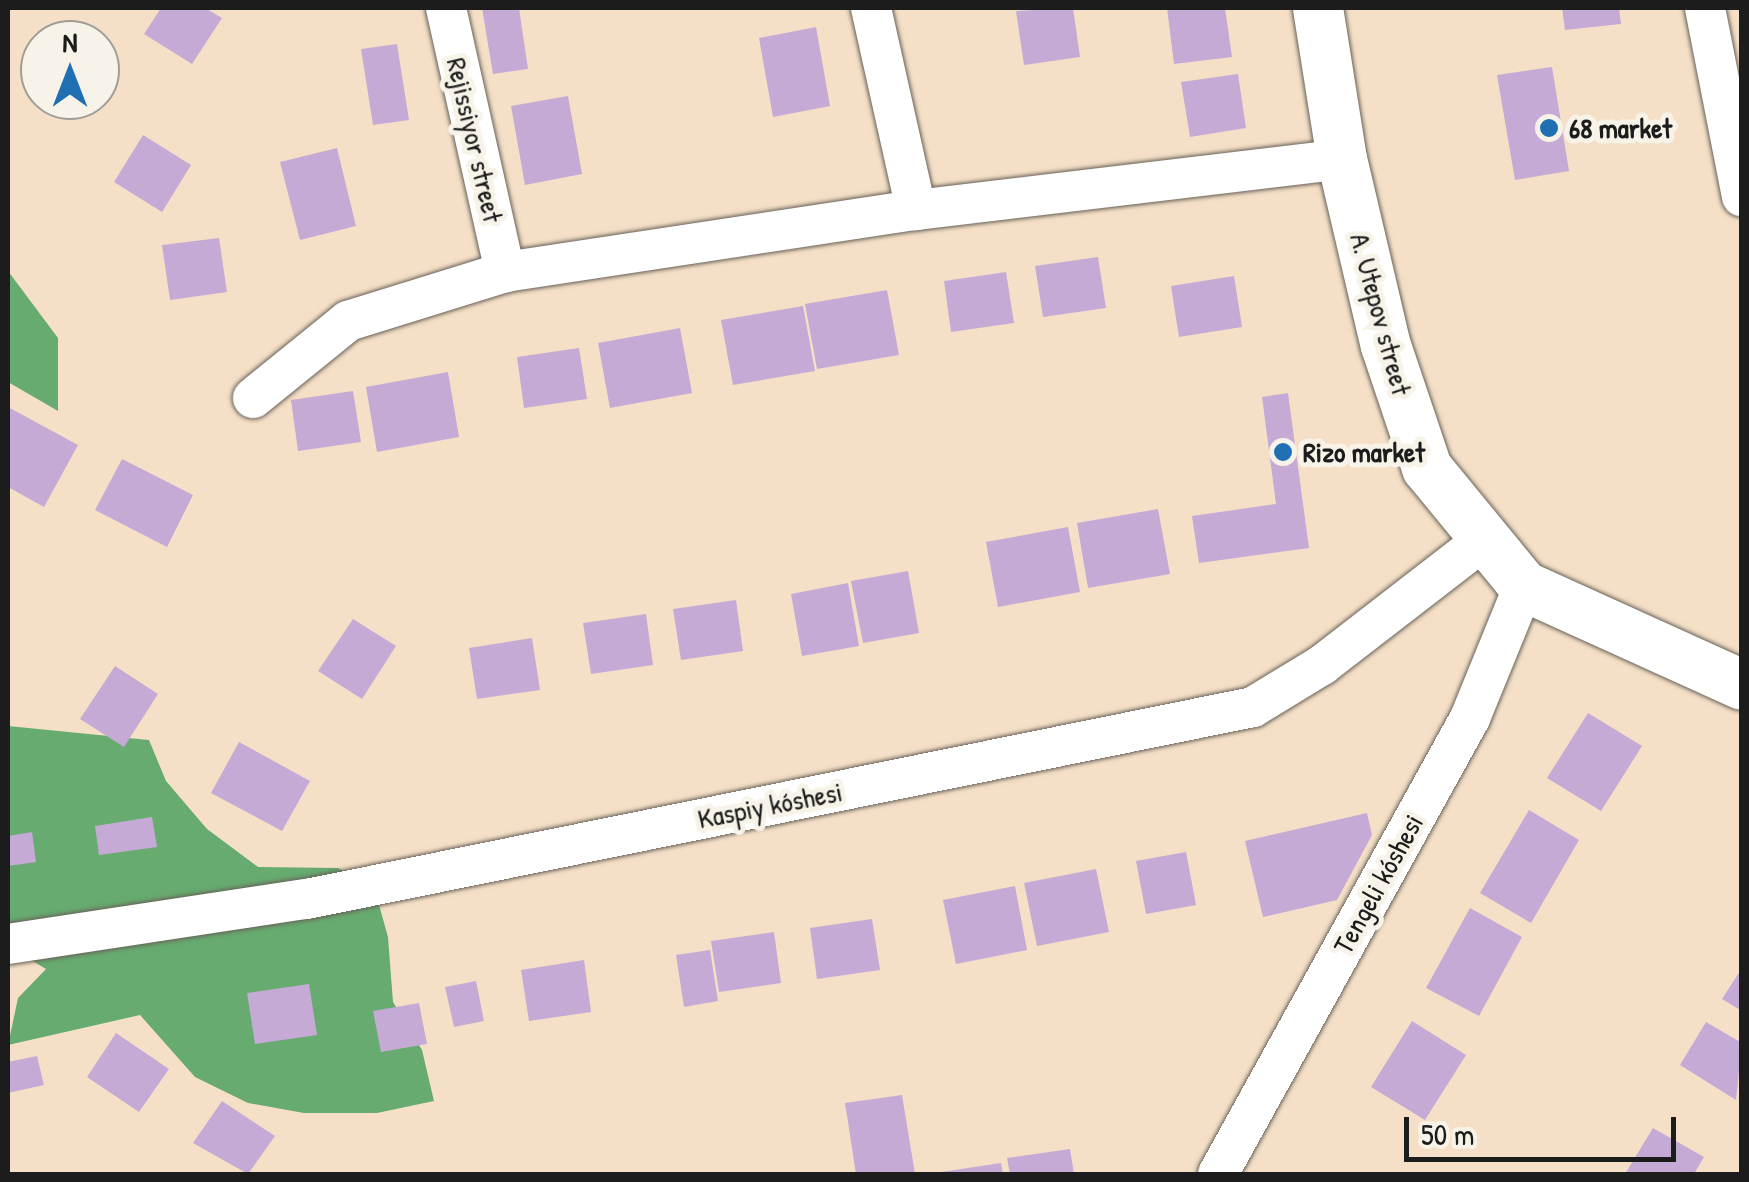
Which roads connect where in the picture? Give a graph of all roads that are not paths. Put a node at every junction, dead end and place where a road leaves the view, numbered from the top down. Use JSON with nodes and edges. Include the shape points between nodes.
{"nodes":[{"id":1,"x":446,"y":8,"type":"edge"},
{"id":2,"x":871,"y":8,"type":"edge"},
{"id":3,"x":1318,"y":8,"type":"edge"},
{"id":4,"x":1704,"y":8,"type":"edge"},
{"id":5,"x":1342,"y":158,"type":"junction"},
{"id":6,"x":1742,"y":196,"type":"edge"},
{"id":7,"x":916,"y":210,"type":"junction"},
{"id":8,"x":505,"y":272,"type":"junction"},
{"id":9,"x":253,"y":398,"type":"dead end"},
{"id":10,"x":1481,"y":542,"type":"junction"},
{"id":11,"x":1524,"y":586,"type":"junction"},
{"id":12,"x":1742,"y":685,"type":"edge"},
{"id":13,"x":8,"y":944,"type":"edge"},
{"id":14,"x":1218,"y":1174,"type":"edge"}],
"edges":[{"from":1,"to":8,"type":"street","name":"Rejissiyor street"},
{"from":2,"to":7,"type":"street"},
{"from":3,"to":5,"type":"street","name":"A. Utepov street"},
{"from":4,"to":6,"type":"street"},
{"from":5,"to":7,"type":"street"},
{"from":5,"to":10,"type":"street","name":"A. Utepov street","via":[[1386,346],[1427,468]]},
{"from":7,"to":8,"type":"street"},
{"from":8,"to":9,"type":"street","via":[[348,322]]},
{"from":10,"to":11,"type":"street","name":"A. Utepov street"},
{"from":10,"to":13,"type":"street","name":"Kaspiy kóshesi","via":[[1322,665],[1252,707],[307,899]]},
{"from":11,"to":12,"type":"street","name":"A. Utepov street"},
{"from":11,"to":14,"type":"street","name":"Tengeli kóshesi","via":[[1470,718]]}]}
